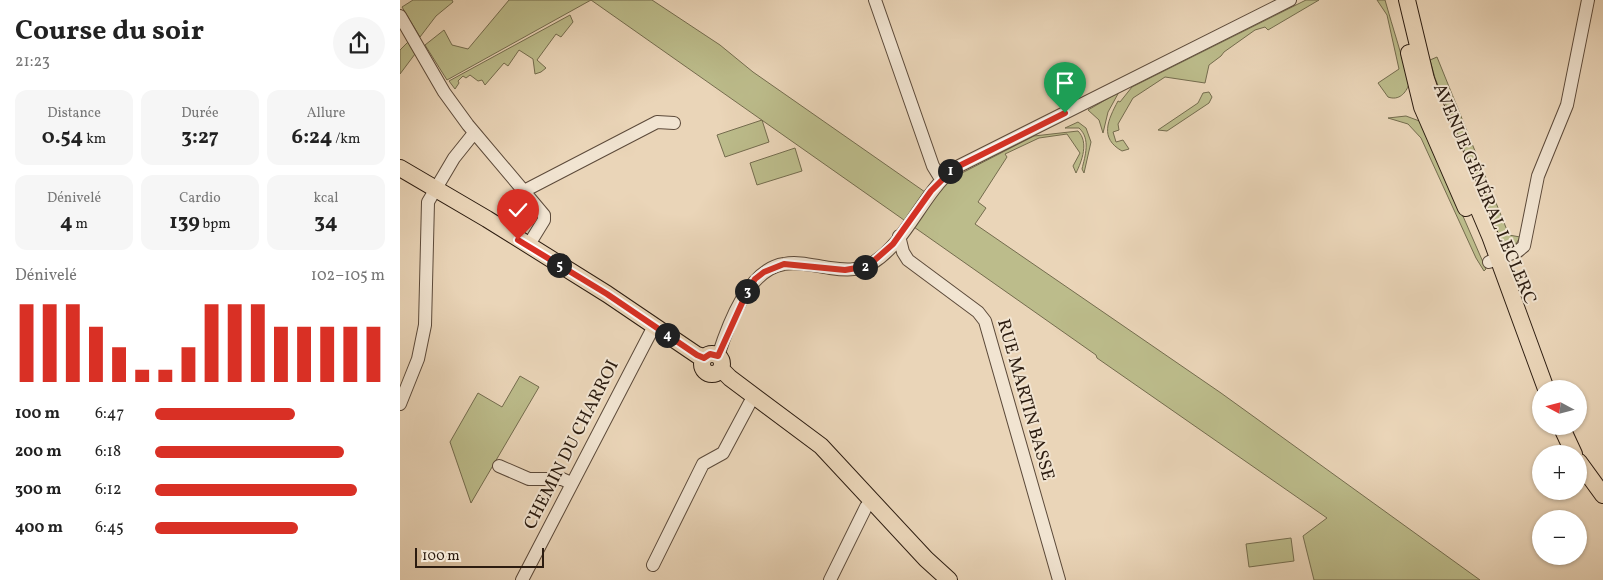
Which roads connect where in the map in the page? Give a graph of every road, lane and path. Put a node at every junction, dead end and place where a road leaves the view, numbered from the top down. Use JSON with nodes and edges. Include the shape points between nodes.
{"nodes":[{"id":1,"x":875,"y":0,"type":"edge"},
{"id":2,"x":1290,"y":0,"type":"edge"},
{"id":3,"x":1396,"y":0,"type":"edge"},
{"id":4,"x":1407,"y":0,"type":"edge"},
{"id":5,"x":1588,"y":0,"type":"edge"},
{"id":6,"x":400,"y":16,"type":"edge"},
{"id":7,"x":674,"y":123,"type":"dead end"},
{"id":8,"x":474,"y":133,"type":"junction"},
{"id":9,"x":400,"y":168,"type":"edge"},
{"id":10,"x":400,"y":179,"type":"edge"},
{"id":11,"x":941,"y":179,"type":"junction"},
{"id":12,"x":524,"y":191,"type":"junction"},
{"id":13,"x":433,"y":194,"type":"junction"},
{"id":14,"x":899,"y":236,"type":"junction"},
{"id":15,"x":528,"y":246,"type":"junction"},
{"id":16,"x":1493,"y":260,"type":"junction"},
{"id":17,"x":654,"y":326,"type":"junction"},
{"id":18,"x":714,"y":361,"type":"junction"},
{"id":19,"x":1542,"y":380,"type":"edge"},
{"id":20,"x":404,"y":384,"type":"edge"},
{"id":21,"x":754,"y":396,"type":"junction"},
{"id":22,"x":400,"y":404,"type":"edge"},
{"id":23,"x":499,"y":466,"type":"dead end"},
{"id":24,"x":1587,"y":473,"type":"edge"},
{"id":25,"x":572,"y":483,"type":"junction"},
{"id":26,"x":1603,"y":496,"type":"edge"},
{"id":27,"x":872,"y":502,"type":"junction"},
{"id":28,"x":653,"y":566,"type":"dead end"},
{"id":29,"x":945,"y":579,"type":"edge"},
{"id":30,"x":522,"y":580,"type":"edge"},
{"id":31,"x":830,"y":580,"type":"edge"},
{"id":32,"x":1059,"y":580,"type":"edge"}],
"edges":[{"from":1,"to":11,"type":"street","via":[[933,166]]},
{"from":2,"to":11,"type":"street","via":[[1017,136],[953,169]]},
{"from":3,"to":16,"type":"main road","name":"AVENUE GÉNÉRAL LECLERC","via":[[1420,101]]},
{"from":4,"to":16,"type":"main road","name":"AVENUE GÉNÉRAL LECLERC","via":[[1428,86]]},
{"from":5,"to":16,"type":"street","via":[[1567,105],[1538,176],[1524,246]]},
{"from":6,"to":8,"type":"street","via":[[444,92]]},
{"from":7,"to":12,"type":"street","via":[[656,122]]},
{"from":8,"to":12,"type":"street"},
{"from":8,"to":13,"type":"street","via":[[454,158]]},
{"from":9,"to":13,"type":"main road"},
{"from":10,"to":13,"type":"main road"},
{"from":11,"to":14,"type":"street"},
{"from":12,"to":15,"type":"street","via":[[545,218]]},
{"from":13,"to":15,"type":"main road","via":[[484,225],[509,234]]},
{"from":13,"to":20,"type":"street","via":[[427,207],[425,325],[418,359]]},
{"from":14,"to":18,"type":"street","via":[[882,256],[862,268],[845,270],[784,264],[764,272],[747,292]]},
{"from":14,"to":32,"type":"street","name":"RUE MARTIN BASSE","via":[[908,260],[978,312],[985,321]]},
{"from":15,"to":17,"type":"main road"},
{"from":16,"to":19,"type":"main road","name":"AVENUE GÉNÉRAL LECLERC"},
{"from":17,"to":18,"type":"main road"},
{"from":17,"to":25,"type":"street","name":"CHEMIN DU CHARROI"},
{"from":18,"to":21,"type":"main road"},
{"from":20,"to":22,"type":"street"},
{"from":21,"to":27,"type":"main road","via":[[821,446]]},
{"from":21,"to":28,"type":"street","via":[[723,453],[703,464]]},
{"from":23,"to":25,"type":"street","via":[[529,479],[562,479]]},
{"from":24,"to":26,"type":"main road"},
{"from":25,"to":30,"type":"street","name":"CHEMIN DU CHARROI"},
{"from":27,"to":29,"type":"main road"},
{"from":27,"to":31,"type":"street","via":[[866,507]]}]}
